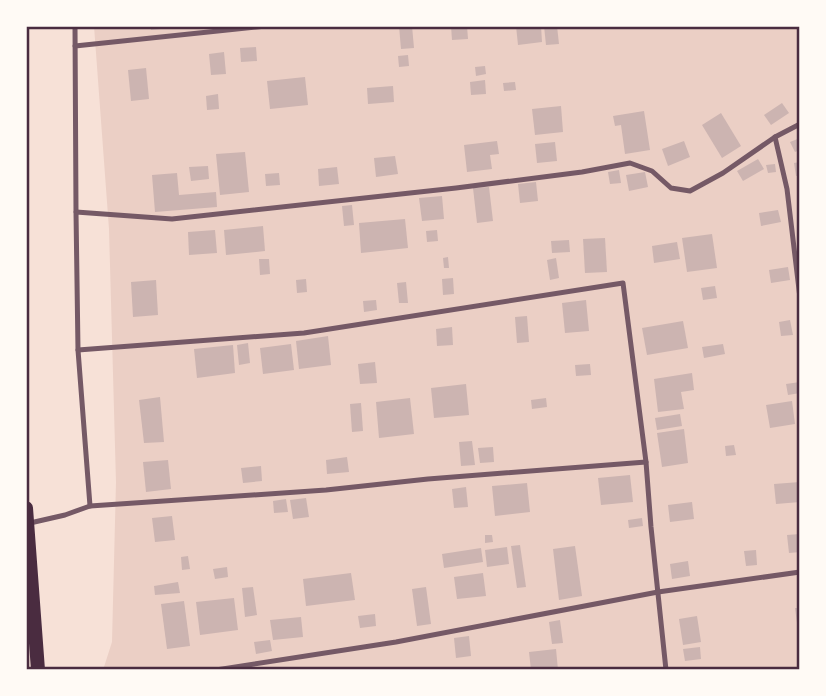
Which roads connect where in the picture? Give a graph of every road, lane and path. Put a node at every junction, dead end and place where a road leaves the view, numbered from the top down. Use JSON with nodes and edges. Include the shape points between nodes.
{"nodes":[{"id":1,"x":75,"y":26,"type":"edge"},
{"id":2,"x":266,"y":26,"type":"edge"},
{"id":3,"x":75,"y":46,"type":"junction"},
{"id":4,"x":800,"y":124,"type":"edge"},
{"id":5,"x":775,"y":137,"type":"junction"},
{"id":6,"x":76,"y":212,"type":"junction"},
{"id":7,"x":800,"y":298,"type":"edge"},
{"id":8,"x":78,"y":350,"type":"junction"},
{"id":9,"x":646,"y":461,"type":"junction"},
{"id":10,"x":90,"y":506,"type":"junction"},
{"id":11,"x":26,"y":508,"type":"edge"},
{"id":12,"x":27,"y":524,"type":"edge"},
{"id":13,"x":800,"y":572,"type":"edge"},
{"id":14,"x":658,"y":592,"type":"junction"},
{"id":15,"x":38,"y":670,"type":"edge"},
{"id":16,"x":216,"y":670,"type":"edge"},
{"id":17,"x":666,"y":670,"type":"edge"}],
"edges":[{"from":1,"to":3,"type":"lane"},
{"from":2,"to":3,"type":"lane"},
{"from":3,"to":6,"type":"lane"},
{"from":4,"to":5,"type":"lane"},
{"from":5,"to":6,"type":"lane","via":[[690,191],[671,188],[652,171],[630,163],[456,188],[172,219]]},
{"from":5,"to":7,"type":"lane","via":[[787,189]]},
{"from":6,"to":8,"type":"lane"},
{"from":8,"to":9,"type":"lane","via":[[304,333],[623,282]]},
{"from":8,"to":10,"type":"lane"},
{"from":9,"to":10,"type":"lane"},
{"from":9,"to":14,"type":"lane"},
{"from":10,"to":12,"type":"lane"},
{"from":11,"to":12,"type":"main road"},
{"from":12,"to":15,"type":"main road"},
{"from":13,"to":14,"type":"lane"},
{"from":14,"to":16,"type":"lane","via":[[396,642]]},
{"from":14,"to":17,"type":"lane"}]}
